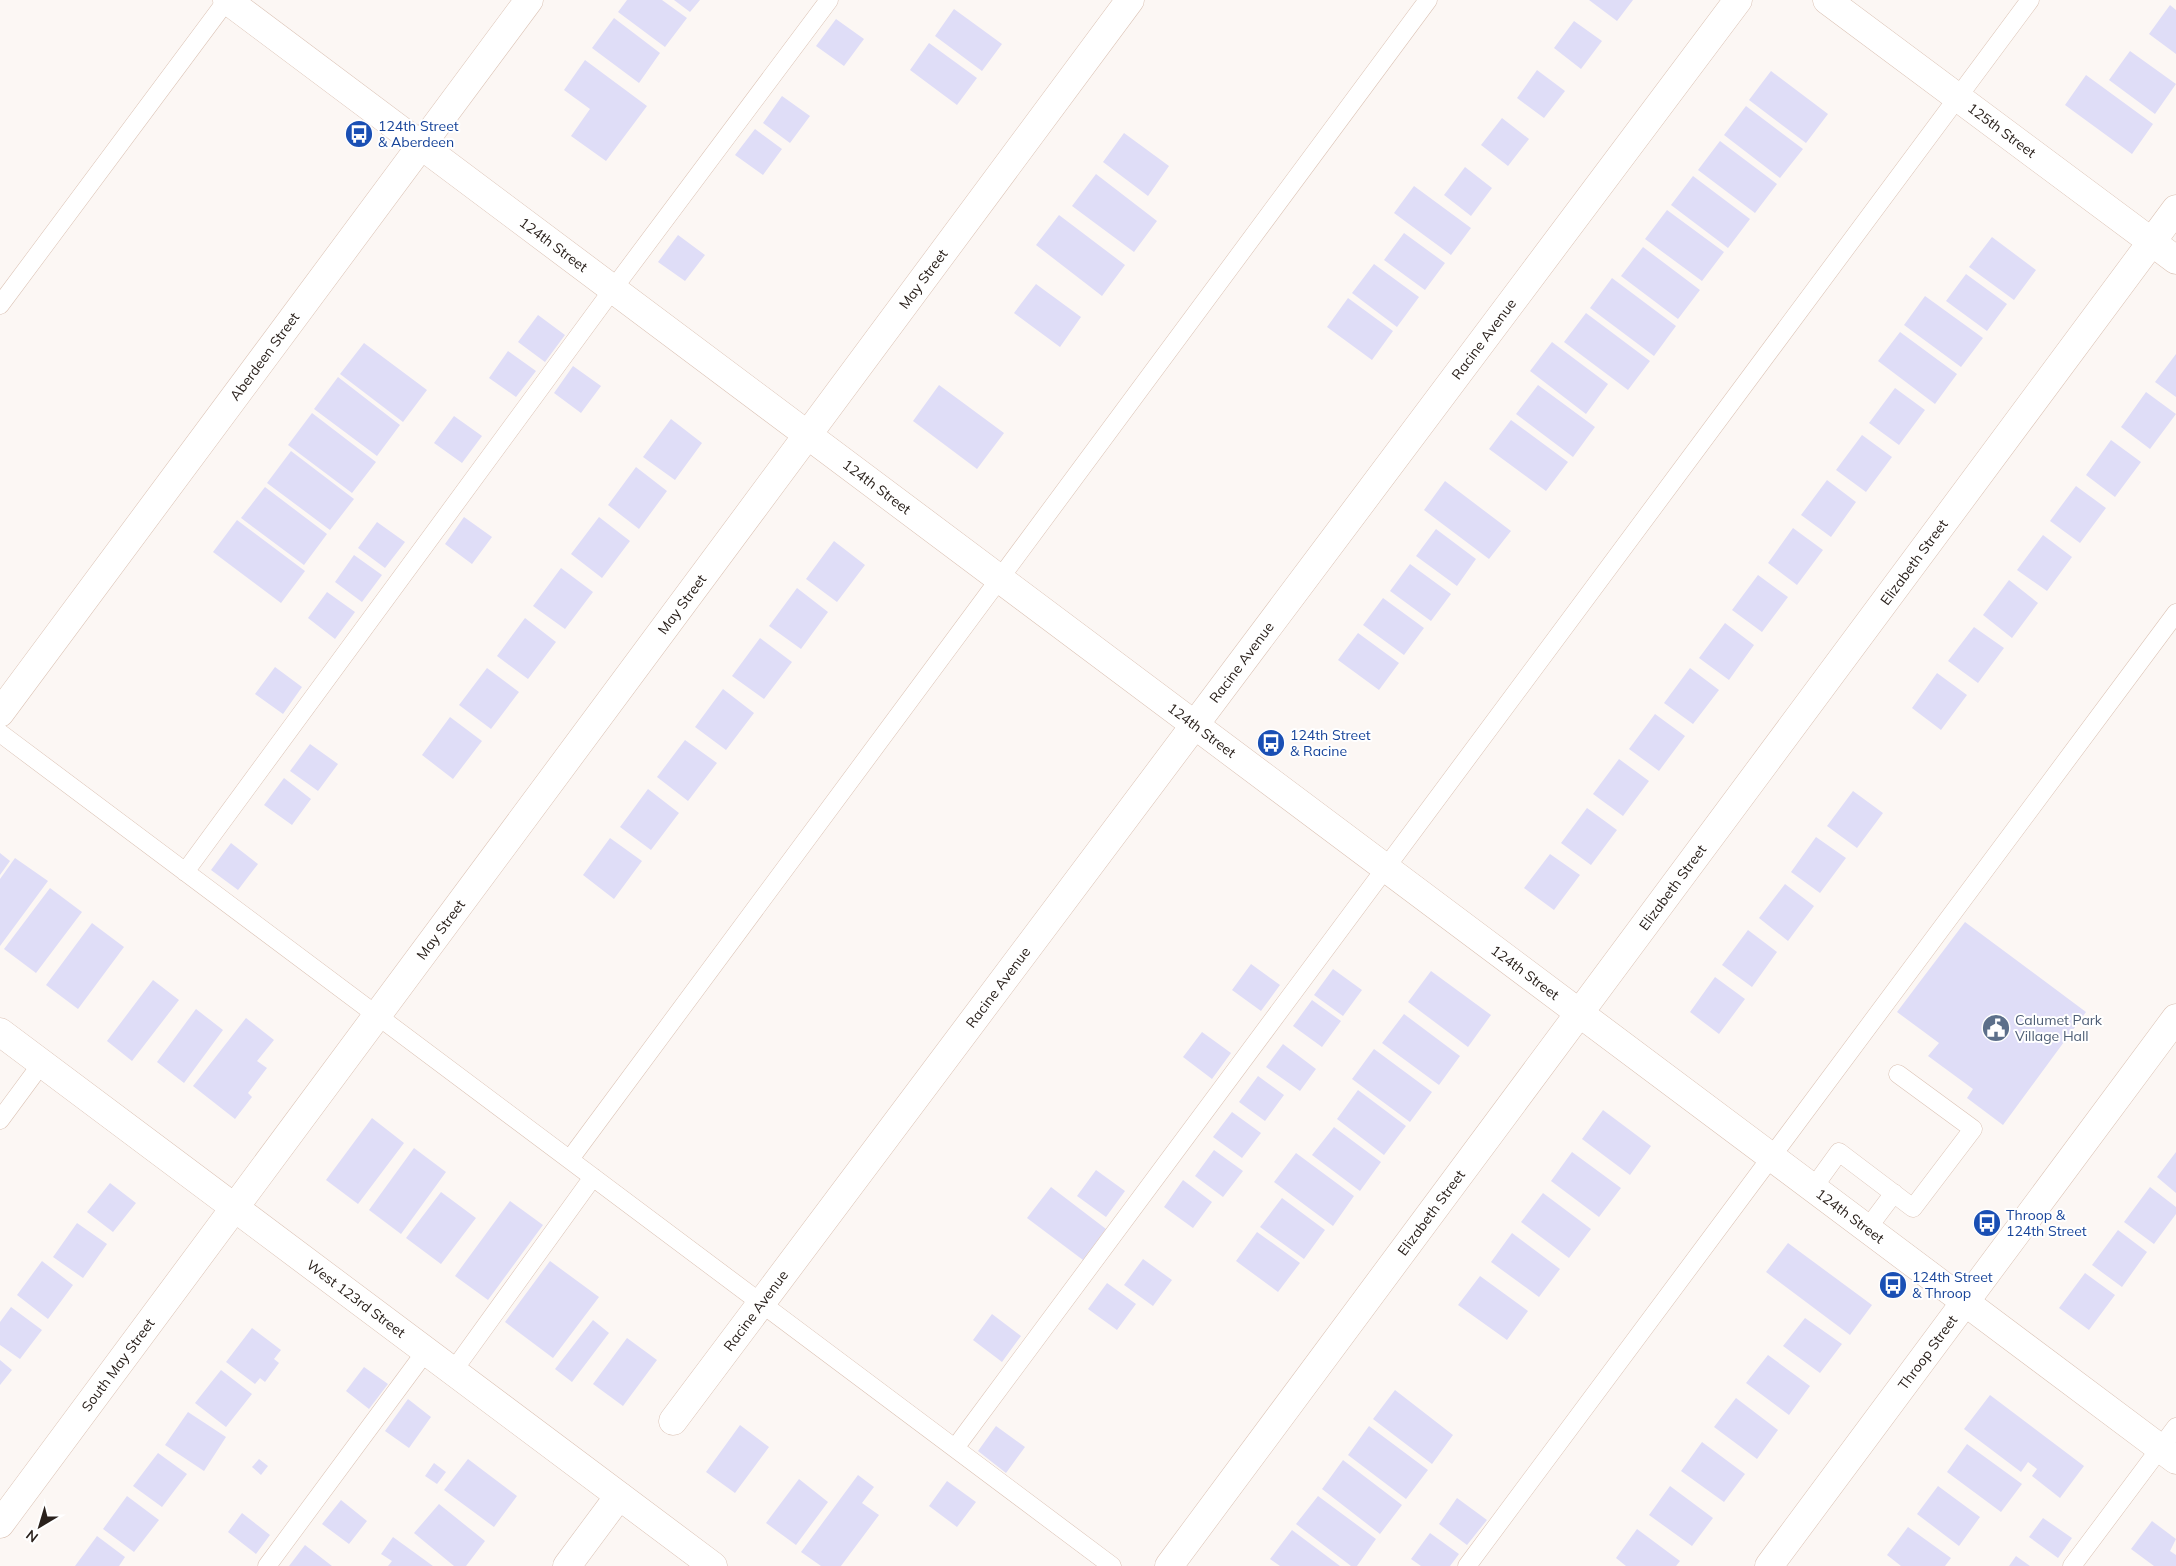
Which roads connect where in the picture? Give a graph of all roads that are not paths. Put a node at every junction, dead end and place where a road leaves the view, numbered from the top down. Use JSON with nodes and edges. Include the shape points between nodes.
{"nodes":[{"id":1,"x":227,"y":0,"type":"edge"},
{"id":2,"x":529,"y":0,"type":"edge"},
{"id":3,"x":829,"y":0,"type":"edge"},
{"id":4,"x":1130,"y":0,"type":"edge"},
{"id":5,"x":1428,"y":0,"type":"edge"},
{"id":6,"x":1738,"y":0,"type":"edge"},
{"id":7,"x":1827,"y":0,"type":"edge"},
{"id":8,"x":2030,"y":0,"type":"edge"},
{"id":9,"x":1958,"y":97,"type":"junction"},
{"id":10,"x":421,"y":146,"type":"junction"},
{"id":11,"x":2176,"y":209,"type":"edge"},
{"id":12,"x":2152,"y":242,"type":"junction"},
{"id":13,"x":2176,"y":260,"type":"edge"},
{"id":14,"x":613,"y":289,"type":"junction"},
{"id":15,"x":0,"y":305,"type":"edge"},
{"id":16,"x":806,"y":434,"type":"junction"},
{"id":17,"x":999,"y":579,"type":"junction"},
{"id":18,"x":2176,"y":613,"type":"edge"},
{"id":19,"x":0,"y":713,"type":"edge"},
{"id":20,"x":1194,"y":725,"type":"junction"},
{"id":21,"x":0,"y":733,"type":"edge"},
{"id":22,"x":1386,"y":868,"type":"junction"},
{"id":23,"x":185,"y":872,"type":"junction"},
{"id":24,"x":1578,"y":1013,"type":"junction"},
{"id":25,"x":377,"y":1015,"type":"junction"},
{"id":26,"x":2176,"y":1018,"type":"edge"},
{"id":27,"x":0,"y":1032,"type":"edge"},
{"id":28,"x":42,"y":1064,"type":"junction"},
{"id":29,"x":1898,"y":1074,"type":"dead end"},
{"id":30,"x":0,"y":1120,"type":"edge"},
{"id":31,"x":1771,"y":1157,"type":"junction"},
{"id":32,"x":570,"y":1159,"type":"junction"},
{"id":33,"x":593,"y":1176,"type":"junction"},
{"id":34,"x":1813,"y":1188,"type":"junction"},
{"id":35,"x":1894,"y":1193,"type":"junction"},
{"id":36,"x":235,"y":1207,"type":"junction"},
{"id":37,"x":1867,"y":1229,"type":"junction"},
{"id":38,"x":761,"y":1303,"type":"junction"},
{"id":39,"x":1965,"y":1303,"type":"junction"},
{"id":40,"x":426,"y":1351,"type":"junction"},
{"id":41,"x":452,"y":1371,"type":"junction"},
{"id":42,"x":673,"y":1421,"type":"dead end"},
{"id":43,"x":2176,"y":1427,"type":"edge"},
{"id":44,"x":955,"y":1448,"type":"junction"},
{"id":45,"x":2168,"y":1454,"type":"edge"},
{"id":46,"x":619,"y":1496,"type":"junction"},
{"id":47,"x":0,"y":1524,"type":"edge"},
{"id":48,"x":267,"y":1566,"type":"edge"},
{"id":49,"x":567,"y":1566,"type":"edge"},
{"id":50,"x":714,"y":1566,"type":"edge"},
{"id":51,"x":1112,"y":1566,"type":"edge"},
{"id":52,"x":1169,"y":1566,"type":"edge"},
{"id":53,"x":1467,"y":1566,"type":"edge"},
{"id":54,"x":1769,"y":1566,"type":"edge"},
{"id":55,"x":2072,"y":1566,"type":"edge"}],
"edges":[{"from":1,"to":10,"type":"street","name":"124th Street"},
{"from":1,"to":15,"type":"lane"},
{"from":2,"to":10,"type":"street","name":"Aberdeen Street"},
{"from":3,"to":14,"type":"lane"},
{"from":4,"to":16,"type":"street","name":"May Street"},
{"from":5,"to":17,"type":"lane"},
{"from":6,"to":20,"type":"street","name":"Racine Avenue"},
{"from":7,"to":9,"type":"street","name":"125th Street"},
{"from":8,"to":9,"type":"lane"},
{"from":9,"to":12,"type":"street","name":"125th Street"},
{"from":9,"to":22,"type":"lane"},
{"from":10,"to":14,"type":"street","name":"124th Street"},
{"from":10,"to":19,"type":"street","name":"Aberdeen Street"},
{"from":11,"to":12,"type":"street","name":"Elizabeth Street"},
{"from":12,"to":13,"type":"street","name":"125th Street"},
{"from":12,"to":24,"type":"street","name":"Elizabeth Street"},
{"from":14,"to":16,"type":"street","name":"124th Street"},
{"from":14,"to":23,"type":"lane"},
{"from":16,"to":17,"type":"street","name":"124th Street"},
{"from":16,"to":25,"type":"street","name":"May Street"},
{"from":17,"to":20,"type":"street","name":"124th Street"},
{"from":17,"to":32,"type":"lane"},
{"from":18,"to":31,"type":"lane"},
{"from":20,"to":22,"type":"street","name":"124th Street"},
{"from":20,"to":38,"type":"street","name":"Racine Avenue"},
{"from":21,"to":23,"type":"lane"},
{"from":22,"to":24,"type":"street","name":"124th Street"},
{"from":22,"to":44,"type":"lane"},
{"from":23,"to":25,"type":"lane"},
{"from":24,"to":31,"type":"street","name":"124th Street"},
{"from":24,"to":52,"type":"street","name":"Elizabeth Street"},
{"from":25,"to":32,"type":"lane"},
{"from":25,"to":36,"type":"street","name":"May Street"},
{"from":26,"to":39,"type":"street","name":"Throop Street"},
{"from":27,"to":28,"type":"street","name":"West 123rd Street"},
{"from":28,"to":30,"type":"lane"},
{"from":28,"to":36,"type":"street","name":"West 123rd Street"},
{"from":29,"to":35,"type":"lane","via":[[1973,1129],[1913,1208]]},
{"from":31,"to":34,"type":"street","name":"124th Street"},
{"from":31,"to":53,"type":"lane"},
{"from":32,"to":33,"type":"lane"},
{"from":33,"to":38,"type":"lane"},
{"from":33,"to":41,"type":"lane"},
{"from":34,"to":35,"type":"lane","via":[[1839,1152]]},
{"from":34,"to":37,"type":"street","name":"124th Street"},
{"from":35,"to":37,"type":"lane"},
{"from":36,"to":40,"type":"street","name":"West 123rd Street"},
{"from":36,"to":47,"type":"street","name":"South May Street"},
{"from":37,"to":39,"type":"street","name":"124th Street"},
{"from":38,"to":42,"type":"street","name":"Racine Avenue"},
{"from":38,"to":44,"type":"lane"},
{"from":39,"to":45,"type":"street","name":"124th Street"},
{"from":39,"to":54,"type":"street","name":"Throop Street"},
{"from":40,"to":41,"type":"street","name":"West 123rd Street"},
{"from":40,"to":48,"type":"lane"},
{"from":41,"to":46,"type":"street","name":"West 123rd Street"},
{"from":43,"to":45,"type":"lane"},
{"from":44,"to":51,"type":"lane"},
{"from":45,"to":55,"type":"lane"},
{"from":46,"to":49,"type":"street"},
{"from":46,"to":50,"type":"street","name":"West 123rd Street"}]}
